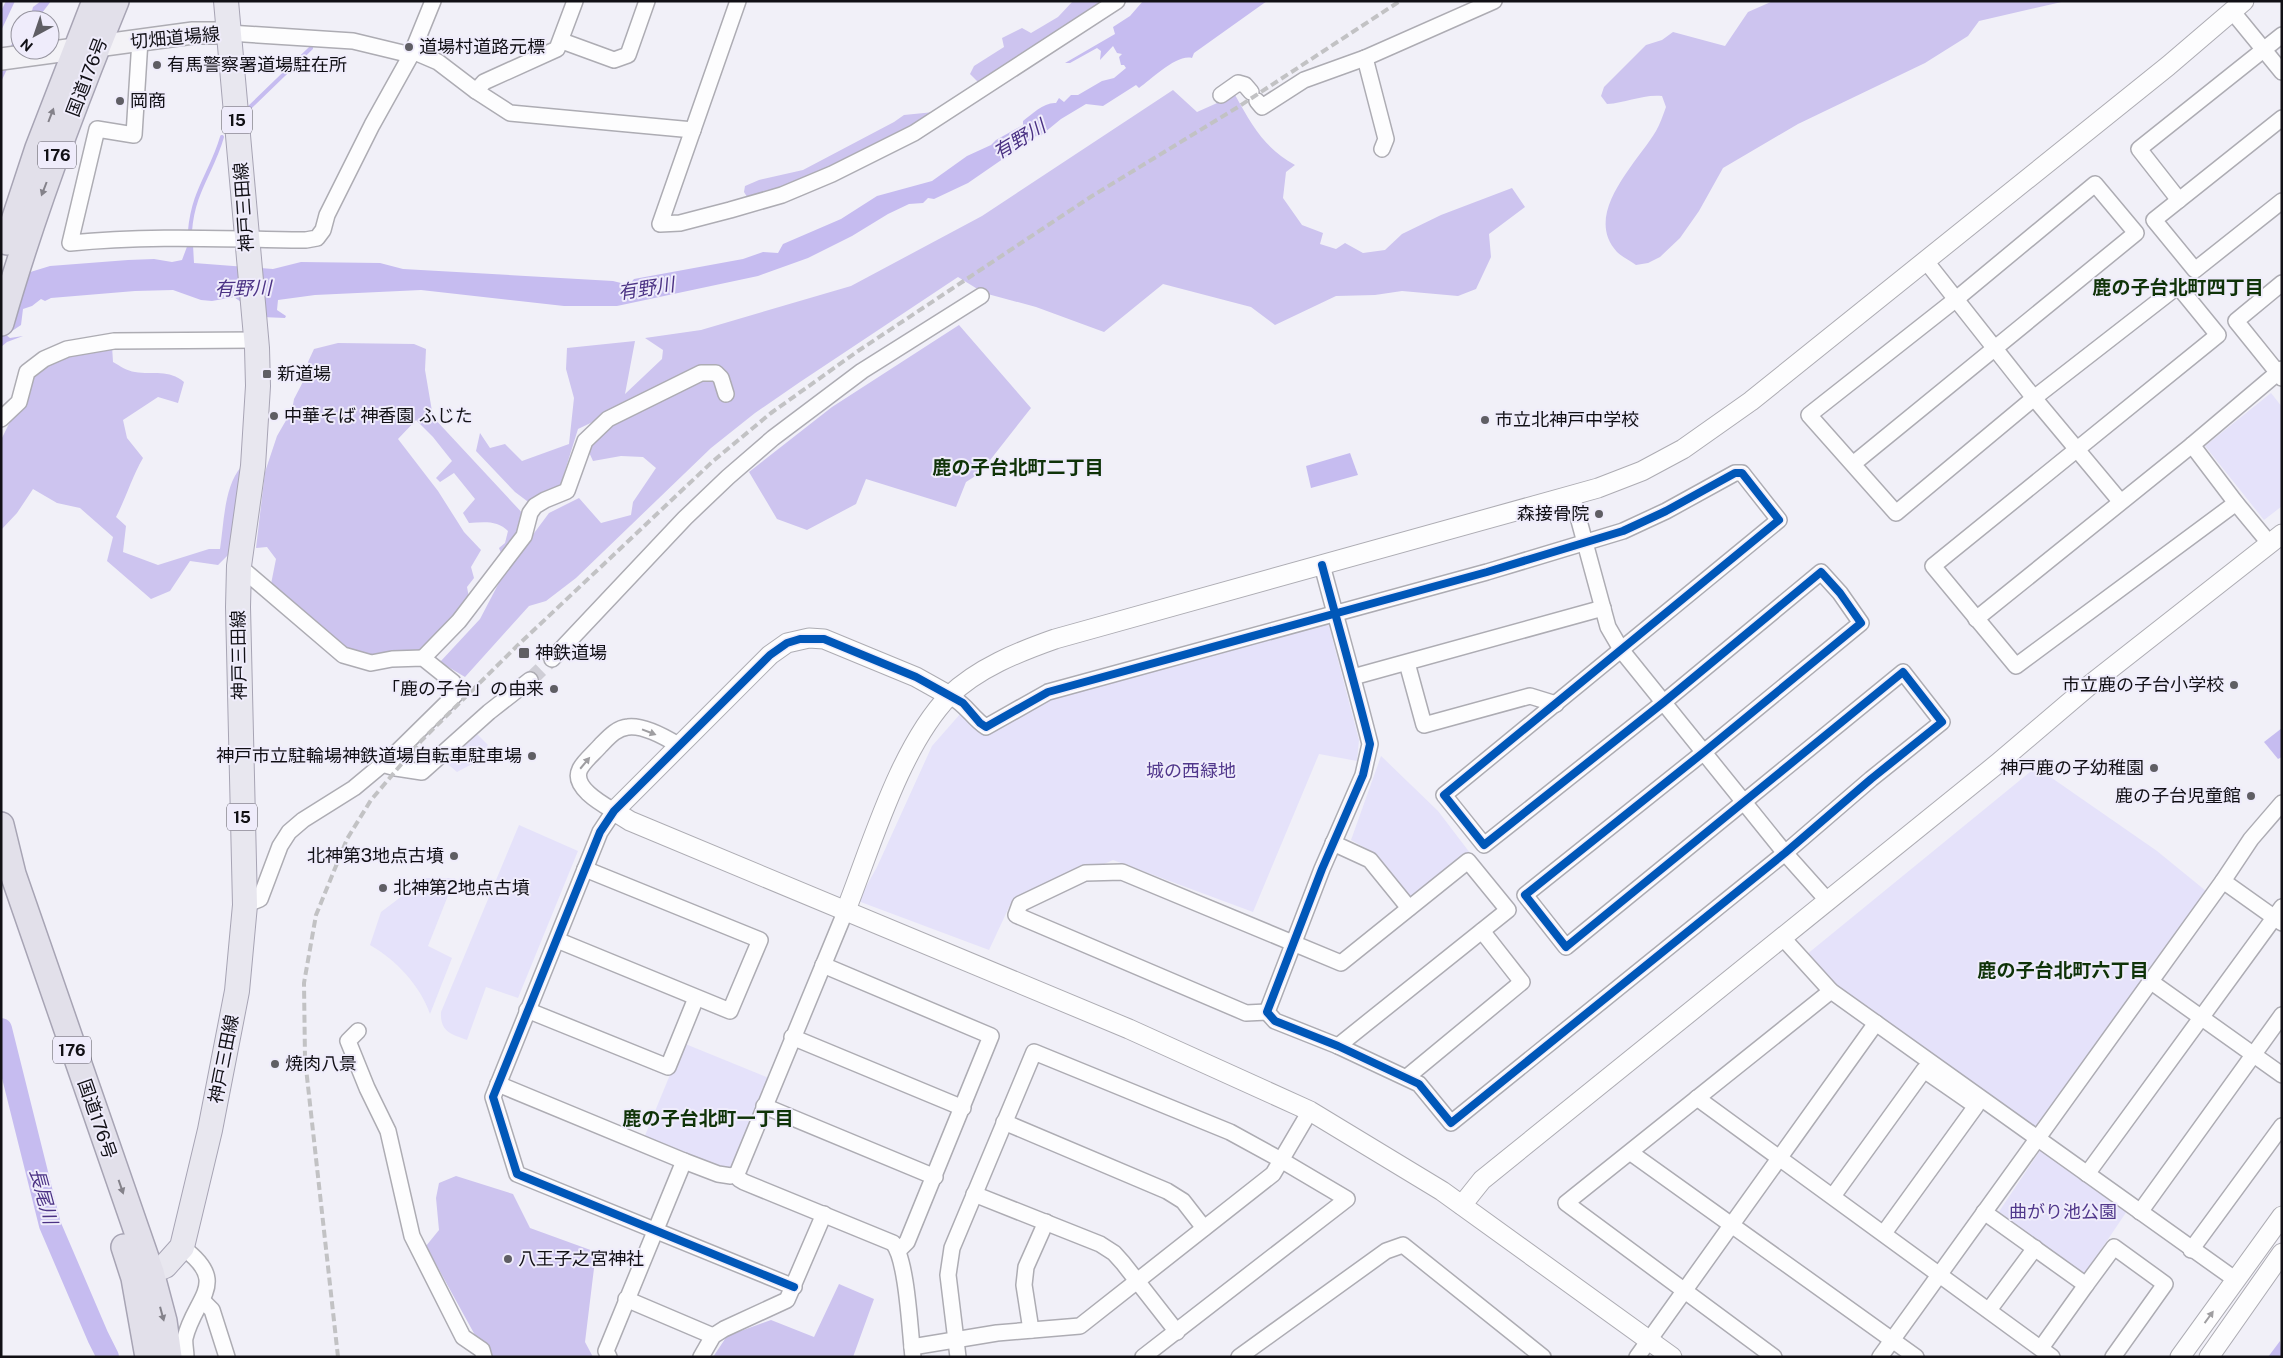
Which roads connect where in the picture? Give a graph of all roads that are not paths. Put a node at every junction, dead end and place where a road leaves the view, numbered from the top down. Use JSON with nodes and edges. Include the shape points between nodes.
{"nodes":[{"id":1,"x":95,"y":1,"type":"edge"},
{"id":2,"x":116,"y":1,"type":"edge"},
{"id":3,"x":226,"y":1,"type":"edge"},
{"id":4,"x":433,"y":1,"type":"edge"},
{"id":5,"x":575,"y":1,"type":"edge"},
{"id":6,"x":647,"y":1,"type":"edge"},
{"id":7,"x":738,"y":1,"type":"edge"},
{"id":8,"x":1118,"y":1,"type":"edge"},
{"id":9,"x":1494,"y":1,"type":"edge"},
{"id":10,"x":2238,"y":6,"type":"edge"},
{"id":11,"x":229,"y":33,"type":"junction"},
{"id":12,"x":2282,"y":35,"type":"edge"},
{"id":13,"x":140,"y":40,"type":"junction"},
{"id":14,"x":562,"y":41,"type":"junction"},
{"id":15,"x":78,"y":48,"type":"junction"},
{"id":16,"x":2261,"y":49,"type":"junction"},
{"id":17,"x":411,"y":55,"type":"junction"},
{"id":18,"x":1365,"y":58,"type":"junction"},
{"id":19,"x":1,"y":59,"type":"edge"},
{"id":20,"x":2282,"y":72,"type":"edge"},
{"id":21,"x":476,"y":91,"type":"junction"},
{"id":22,"x":1221,"y":95,"type":"dead end"},
{"id":23,"x":2282,"y":118,"type":"edge"},
{"id":24,"x":693,"y":130,"type":"junction"},
{"id":25,"x":1382,"y":148,"type":"dead end"},
{"id":26,"x":2180,"y":200,"type":"junction"},
{"id":27,"x":2282,"y":202,"type":"edge"},
{"id":28,"x":246,"y":240,"type":"junction"},
{"id":29,"x":1925,"y":260,"type":"junction"},
{"id":30,"x":9,"y":263,"type":"edge"},
{"id":31,"x":2282,"y":283,"type":"edge"},
{"id":32,"x":981,"y":296,"type":"dead end"},
{"id":33,"x":1955,"y":300,"type":"junction"},
{"id":34,"x":1,"y":323,"type":"edge"},
{"id":35,"x":256,"y":340,"type":"junction"},
{"id":36,"x":1995,"y":348,"type":"junction"},
{"id":37,"x":2280,"y":373,"type":"edge"},
{"id":38,"x":726,"y":394,"type":"dead end"},
{"id":39,"x":2034,"y":398,"type":"junction"},
{"id":40,"x":1,"y":419,"type":"edge"},
{"id":41,"x":2192,"y":444,"type":"junction"},
{"id":42,"x":2077,"y":449,"type":"junction"},
{"id":43,"x":1853,"y":464,"type":"junction"},
{"id":44,"x":1572,"y":495,"type":"junction"},
{"id":45,"x":2120,"y":501,"type":"junction"},
{"id":46,"x":2236,"y":504,"type":"junction"},
{"id":47,"x":2276,"y":539,"type":"edge"},
{"id":48,"x":1584,"y":542,"type":"junction"},
{"id":49,"x":1322,"y":565,"type":"junction"},
{"id":50,"x":239,"y":566,"type":"junction"},
{"id":51,"x":1603,"y":608,"type":"junction"},
{"id":52,"x":1334,"y":612,"type":"junction"},
{"id":53,"x":1976,"y":619,"type":"junction"},
{"id":54,"x":1622,"y":651,"type":"junction"},
{"id":55,"x":423,"y":658,"type":"junction"},
{"id":56,"x":552,"y":659,"type":"tunnel mouth"},
{"id":57,"x":1407,"y":663,"type":"junction"},
{"id":58,"x":1353,"y":677,"type":"junction"},
{"id":59,"x":530,"y":680,"type":"tunnel mouth"},
{"id":60,"x":950,"y":696,"type":"junction"},
{"id":61,"x":1664,"y":702,"type":"junction"},
{"id":62,"x":1556,"y":704,"type":"junction"},
{"id":63,"x":678,"y":745,"type":"junction"},
{"id":64,"x":1704,"y":752,"type":"junction"},
{"id":65,"x":382,"y":764,"type":"junction"},
{"id":66,"x":1745,"y":802,"type":"junction"},
{"id":67,"x":2282,"y":803,"type":"edge"},
{"id":68,"x":614,"y":811,"type":"junction"},
{"id":69,"x":1,"y":825,"type":"edge"},
{"id":70,"x":1333,"y":843,"type":"junction"},
{"id":71,"x":1785,"y":853,"type":"junction"},
{"id":72,"x":586,"y":869,"type":"junction"},
{"id":73,"x":2223,"y":881,"type":"junction"},
{"id":74,"x":1,"y":886,"type":"edge"},
{"id":75,"x":1827,"y":900,"type":"junction"},
{"id":76,"x":245,"y":905,"type":"junction"},
{"id":77,"x":1409,"y":908,"type":"junction"},
{"id":78,"x":846,"y":910,"type":"junction"},
{"id":79,"x":2279,"y":916,"type":"edge"},
{"id":80,"x":1482,"y":931,"type":"junction"},
{"id":81,"x":1782,"y":937,"type":"junction"},
{"id":82,"x":557,"y":940,"type":"junction"},
{"id":83,"x":1292,"y":944,"type":"junction"},
{"id":84,"x":823,"y":965,"type":"junction"},
{"id":85,"x":2150,"y":981,"type":"junction"},
{"id":86,"x":1831,"y":991,"type":"junction"},
{"id":87,"x":696,"y":998,"type":"junction"},
{"id":88,"x":527,"y":1010,"type":"junction"},
{"id":89,"x":1267,"y":1012,"type":"junction"},
{"id":90,"x":2282,"y":1015,"type":"edge"},
{"id":91,"x":2202,"y":1017,"type":"junction"},
{"id":92,"x":1876,"y":1023,"type":"junction"},
{"id":93,"x":358,"y":1031,"type":"dead end"},
{"id":94,"x":792,"y":1037,"type":"junction"},
{"id":95,"x":1338,"y":1046,"type":"junction"},
{"id":96,"x":2253,"y":1055,"type":"junction"},
{"id":97,"x":2282,"y":1075,"type":"edge"},
{"id":98,"x":1407,"y":1076,"type":"junction"},
{"id":99,"x":498,"y":1084,"type":"junction"},
{"id":100,"x":1697,"y":1098,"type":"junction"},
{"id":101,"x":764,"y":1106,"type":"junction"},
{"id":102,"x":963,"y":1108,"type":"junction"},
{"id":103,"x":1310,"y":1111,"type":"junction"},
{"id":104,"x":1004,"y":1122,"type":"junction"},
{"id":105,"x":2282,"y":1126,"type":"edge"},
{"id":106,"x":2038,"y":1138,"type":"junction"},
{"id":107,"x":1631,"y":1153,"type":"junction"},
{"id":108,"x":1779,"y":1157,"type":"junction"},
{"id":109,"x":1282,"y":1160,"type":"junction"},
{"id":110,"x":684,"y":1161,"type":"junction"},
{"id":111,"x":737,"y":1174,"type":"junction"},
{"id":112,"x":2087,"y":1174,"type":"junction"},
{"id":113,"x":935,"y":1177,"type":"junction"},
{"id":114,"x":974,"y":1194,"type":"junction"},
{"id":115,"x":1833,"y":1196,"type":"junction"},
{"id":116,"x":1462,"y":1205,"type":"junction"},
{"id":117,"x":1984,"y":1212,"type":"junction"},
{"id":118,"x":2140,"y":1212,"type":"junction"},
{"id":119,"x":824,"y":1214,"type":"junction"},
{"id":120,"x":2282,"y":1216,"type":"edge"},
{"id":121,"x":1046,"y":1222,"type":"junction"},
{"id":122,"x":1732,"y":1225,"type":"junction"},
{"id":123,"x":1204,"y":1228,"type":"junction"},
{"id":124,"x":656,"y":1229,"type":"junction"},
{"id":125,"x":1884,"y":1233,"type":"junction"},
{"id":126,"x":182,"y":1247,"type":"junction"},
{"id":127,"x":2035,"y":1248,"type":"junction"},
{"id":128,"x":899,"y":1250,"type":"junction"},
{"id":129,"x":2191,"y":1250,"type":"junction"},
{"id":130,"x":2282,"y":1253,"type":"edge"},
{"id":131,"x":1940,"y":1274,"type":"junction"},
{"id":132,"x":142,"y":1275,"type":"junction"},
{"id":133,"x":2236,"y":1280,"type":"junction"},
{"id":134,"x":1136,"y":1281,"type":"junction"},
{"id":135,"x":2086,"y":1285,"type":"junction"},
{"id":136,"x":794,"y":1287,"type":"junction"},
{"id":137,"x":1686,"y":1291,"type":"junction"},
{"id":138,"x":626,"y":1300,"type":"junction"},
{"id":139,"x":203,"y":1301,"type":"junction"},
{"id":140,"x":1989,"y":1310,"type":"junction"},
{"id":141,"x":1031,"y":1330,"type":"junction"},
{"id":142,"x":1177,"y":1332,"type":"junction"},
{"id":143,"x":714,"y":1336,"type":"junction"},
{"id":144,"x":956,"y":1340,"type":"junction"},
{"id":145,"x":1649,"y":1340,"type":"junction"},
{"id":146,"x":1892,"y":1340,"type":"junction"},
{"id":147,"x":912,"y":1352,"type":"edge"},
{"id":148,"x":2046,"y":1352,"type":"edge"},
{"id":149,"x":148,"y":1357,"type":"edge"},
{"id":150,"x":169,"y":1357,"type":"edge"},
{"id":151,"x":186,"y":1357,"type":"edge"},
{"id":152,"x":227,"y":1357,"type":"edge"},
{"id":153,"x":484,"y":1357,"type":"edge"},
{"id":154,"x":609,"y":1357,"type":"edge"},
{"id":155,"x":700,"y":1357,"type":"edge"},
{"id":156,"x":958,"y":1357,"type":"edge"},
{"id":157,"x":1143,"y":1357,"type":"edge"},
{"id":158,"x":1239,"y":1357,"type":"edge"},
{"id":159,"x":1543,"y":1357,"type":"edge"},
{"id":160,"x":1637,"y":1357,"type":"edge"},
{"id":161,"x":1672,"y":1357,"type":"edge"},
{"id":162,"x":1774,"y":1357,"type":"edge"},
{"id":163,"x":1880,"y":1357,"type":"edge"},
{"id":164,"x":1916,"y":1357,"type":"edge"},
{"id":165,"x":2113,"y":1357,"type":"edge"},
{"id":166,"x":2180,"y":1357,"type":"edge"},
{"id":167,"x":2209,"y":1357,"type":"edge"}],
"edges":[{"from":1,"to":15,"type":"highway","name":"国道176号","number":"176"},
{"from":2,"to":15,"type":"highway","name":"国道176号","number":"176"},
{"from":3,"to":11,"type":"main road","name":"神戸三田線","number":"15"},
{"from":4,"to":17,"type":"street"},
{"from":5,"to":14,"type":"street"},
{"from":6,"to":14,"type":"street","via":[[628,55],[614,60]]},
{"from":7,"to":24,"type":"street"},
{"from":8,"to":24,"type":"street","via":[[914,133],[832,174],[782,195],[738,208],[680,224],[660,224]]},
{"from":9,"to":18,"type":"street"},
{"from":10,"to":16,"type":"street"},
{"from":10,"to":29,"type":"street"},
{"from":11,"to":13,"type":"main road","name":"切畑道場線","via":[[193,33]]},
{"from":11,"to":17,"type":"street","via":[[353,41]]},
{"from":11,"to":28,"type":"main road","name":"神戸三田線","number":"15"},
{"from":12,"to":16,"type":"street"},
{"from":13,"to":15,"type":"main road","name":"切畑道場線"},
{"from":13,"to":28,"type":"street","via":[[134,135],[97,130],[70,243],[118,238]]},
{"from":14,"to":21,"type":"street","via":[[557,49],[484,82]]},
{"from":15,"to":19,"type":"main road","name":"切畑道場線"},
{"from":15,"to":30,"type":"highway","name":"国道176号","number":"176"},
{"from":16,"to":20,"type":"street"},
{"from":16,"to":26,"type":"street","via":[[2139,149]]},
{"from":17,"to":21,"type":"street","via":[[417,53],[438,62]]},
{"from":17,"to":28,"type":"street","via":[[317,238]]},
{"from":18,"to":22,"type":"street","via":[[1304,80],[1262,107],[1245,85],[1238,83]]},
{"from":18,"to":25,"type":"street","via":[[1386,139]]},
{"from":21,"to":24,"type":"street","via":[[510,112]]},
{"from":23,"to":26,"type":"street"},
{"from":26,"to":27,"type":"street","via":[[2154,220],[2195,270]]},
{"from":28,"to":35,"type":"main road","name":"神戸三田線","number":"15"},
{"from":29,"to":33,"type":"street"},
{"from":29,"to":44,"type":"street","via":[[1751,401],[1683,449],[1642,471]]},
{"from":30,"to":34,"type":"highway","name":"国道176号","number":"176"},
{"from":31,"to":37,"type":"street","via":[[2236,321]]},
{"from":32,"to":56,"type":"street","via":[[862,370],[773,438],[685,518]]},
{"from":33,"to":36,"type":"street"},
{"from":33,"to":36,"type":"street","via":[[2095,184],[2136,234]]},
{"from":33,"to":43,"type":"street","via":[[1810,415]]},
{"from":35,"to":40,"type":"street","via":[[114,341],[67,348],[27,372],[19,402]]},
{"from":35,"to":50,"type":"main road","name":"神戸三田線","number":"15","via":[[257,428]]},
{"from":36,"to":39,"type":"street"},
{"from":36,"to":43,"type":"street"},
{"from":37,"to":41,"type":"street"},
{"from":38,"to":55,"type":"street","via":[[716,373],[701,373],[608,419],[585,441],[568,491],[535,506],[524,536],[459,621]]},
{"from":39,"to":42,"type":"street"},
{"from":39,"to":42,"type":"street","via":[[2178,286],[2218,335]]},
{"from":39,"to":43,"type":"street","via":[[1896,513]]},
{"from":41,"to":45,"type":"street"},
{"from":41,"to":46,"type":"street"},
{"from":42,"to":45,"type":"street"},
{"from":42,"to":53,"type":"street","via":[[1933,566]]},
{"from":44,"to":48,"type":"street"},
{"from":44,"to":49,"type":"street"},
{"from":45,"to":53,"type":"street"},
{"from":46,"to":47,"type":"street"},
{"from":46,"to":53,"type":"street","via":[[2016,666]]},
{"from":47,"to":75,"type":"street","via":[[2091,684]]},
{"from":48,"to":51,"type":"street"},
{"from":48,"to":52,"type":"street","via":[[1487,572]]},
{"from":48,"to":54,"type":"street","via":[[1623,531],[1735,473],[1742,473],[1779,520]]},
{"from":49,"to":52,"type":"street"},
{"from":49,"to":60,"type":"street","via":[[1030,648],[982,672]]},
{"from":50,"to":55,"type":"street","via":[[343,655],[371,663]]},
{"from":50,"to":76,"type":"main road","name":"神戸三田線","number":"15"},
{"from":51,"to":54,"type":"street","via":[[1608,627]]},
{"from":51,"to":57,"type":"street"},
{"from":52,"to":58,"type":"street"},
{"from":52,"to":60,"type":"street","via":[[1048,692],[986,727],[963,703]]},
{"from":54,"to":61,"type":"street"},
{"from":54,"to":62,"type":"street"},
{"from":55,"to":65,"type":"street","via":[[458,689],[455,696],[408,743]]},
{"from":57,"to":58,"type":"street"},
{"from":57,"to":62,"type":"street","via":[[1424,725],[1530,696]]},
{"from":58,"to":70,"type":"street","via":[[1370,744],[1363,775]]},
{"from":59,"to":65,"type":"street","via":[[422,772]]},
{"from":60,"to":63,"type":"street","via":[[916,677],[824,639],[800,639],[787,643],[770,655]]},
{"from":60,"to":78,"type":"street","via":[[913,746]]},
{"from":61,"to":62,"type":"street","via":[[1484,845],[1444,795]]},
{"from":61,"to":64,"type":"street"},
{"from":61,"to":64,"type":"street","via":[[1821,572],[1840,594],[1860,622]]},
{"from":63,"to":68,"type":"street"},
{"from":68,"to":63,"type":"street","one_way":true,"via":[[588,793],[579,778],[580,768],[604,742],[618,729],[636,727]]},
{"from":64,"to":66,"type":"street"},
{"from":64,"to":66,"type":"street","via":[[1525,895],[1566,947]]},
{"from":65,"to":76,"type":"street","via":[[354,788],[288,832],[260,899]]},
{"from":66,"to":71,"type":"street"},
{"from":66,"to":71,"type":"street","via":[[1903,672],[1920,693],[1942,722]]},
{"from":67,"to":73,"type":"street","via":[[2251,838]]},
{"from":68,"to":72,"type":"street","via":[[600,832]]},
{"from":68,"to":78,"type":"street","via":[[630,821],[760,877]]},
{"from":69,"to":132,"type":"highway","name":"国道176号","number":"176","one_way":true,"via":[[16,883]]},
{"from":70,"to":77,"type":"street","via":[[1370,860]]},
{"from":70,"to":83,"type":"street"},
{"from":71,"to":75,"type":"street"},
{"from":71,"to":98,"type":"street","via":[[1451,1123],[1419,1084]]},
{"from":72,"to":82,"type":"street"},
{"from":72,"to":87,"type":"street","via":[[760,940],[730,1011]]},
{"from":73,"to":79,"type":"street"},
{"from":73,"to":85,"type":"street"},
{"from":74,"to":132,"type":"highway","name":"国道176号","number":"176"},
{"from":75,"to":81,"type":"street"},
{"from":76,"to":126,"type":"main road","name":"神戸三田線","number":"15","via":[[238,991]]},
{"from":77,"to":80,"type":"street","via":[[1468,862],[1508,910]]},
{"from":77,"to":83,"type":"street","via":[[1341,963]]},
{"from":78,"to":84,"type":"street"},
{"from":78,"to":103,"type":"street","via":[[1129,1029]]},
{"from":79,"to":91,"type":"street"},
{"from":80,"to":95,"type":"street"},
{"from":80,"to":98,"type":"street","via":[[1522,982]]},
{"from":81,"to":86,"type":"street"},
{"from":81,"to":116,"type":"street","via":[[1482,1180]]},
{"from":82,"to":87,"type":"street"},
{"from":82,"to":88,"type":"street"},
{"from":83,"to":89,"type":"street"},
{"from":83,"to":89,"type":"street","via":[[1122,872],[1085,874],[1020,904],[1016,915],[1246,1013]]},
{"from":84,"to":94,"type":"street"},
{"from":84,"to":102,"type":"street","via":[[991,1036]]},
{"from":85,"to":91,"type":"street"},
{"from":85,"to":106,"type":"street"},
{"from":86,"to":92,"type":"street"},
{"from":86,"to":100,"type":"street"},
{"from":87,"to":88,"type":"street","via":[[668,1067]]},
{"from":88,"to":99,"type":"street"},
{"from":89,"to":95,"type":"street","via":[[1275,1021]]},
{"from":90,"to":96,"type":"street"},
{"from":91,"to":96,"type":"street"},
{"from":91,"to":112,"type":"street"},
{"from":92,"to":106,"type":"street"},
{"from":92,"to":108,"type":"street"},
{"from":93,"to":153,"type":"street","via":[[348,1041],[388,1131],[412,1236],[463,1337],[482,1350]]},
{"from":94,"to":101,"type":"street"},
{"from":94,"to":102,"type":"street"},
{"from":95,"to":98,"type":"street"},
{"from":96,"to":97,"type":"street"},
{"from":96,"to":118,"type":"street"},
{"from":99,"to":110,"type":"street"},
{"from":99,"to":124,"type":"street","via":[[493,1097],[517,1174]]},
{"from":100,"to":107,"type":"street"},
{"from":100,"to":108,"type":"street"},
{"from":101,"to":111,"type":"street"},
{"from":101,"to":113,"type":"street"},
{"from":102,"to":113,"type":"street"},
{"from":103,"to":109,"type":"street"},
{"from":103,"to":116,"type":"street"},
{"from":104,"to":109,"type":"street","via":[[1034,1052],[1230,1132]]},
{"from":104,"to":114,"type":"street"},
{"from":104,"to":123,"type":"street","via":[[1167,1191],[1183,1201]]},
{"from":105,"to":129,"type":"street"},
{"from":106,"to":112,"type":"street"},
{"from":106,"to":117,"type":"street"},
{"from":107,"to":122,"type":"street"},
{"from":107,"to":137,"type":"street","via":[[1566,1203]]},
{"from":108,"to":115,"type":"street"},
{"from":108,"to":122,"type":"street"},
{"from":109,"to":123,"type":"street","via":[[1273,1174]]},
{"from":109,"to":142,"type":"street","via":[[1347,1199]]},
{"from":110,"to":111,"type":"street","via":[[718,1174]]},
{"from":110,"to":124,"type":"street"},
{"from":111,"to":119,"type":"street","via":[[744,1182]]},
{"from":112,"to":118,"type":"street"},
{"from":113,"to":128,"type":"street","via":[[907,1242]]},
{"from":114,"to":121,"type":"street"},
{"from":114,"to":144,"type":"street","via":[[950,1257],[948,1276]]},
{"from":115,"to":125,"type":"street"},
{"from":115,"to":125,"type":"street","via":[[1924,1070],[1976,1106]]},
{"from":116,"to":145,"type":"street"},
{"from":117,"to":127,"type":"street"},
{"from":117,"to":131,"type":"street"},
{"from":118,"to":129,"type":"street"},
{"from":119,"to":128,"type":"street","via":[[893,1244]]},
{"from":119,"to":136,"type":"street"},
{"from":120,"to":133,"type":"street"},
{"from":121,"to":134,"type":"street","via":[[1114,1253]]},
{"from":121,"to":141,"type":"street","via":[[1026,1267],[1024,1285]]},
{"from":122,"to":137,"type":"street"},
{"from":122,"to":146,"type":"street"},
{"from":123,"to":134,"type":"street"},
{"from":124,"to":136,"type":"street"},
{"from":124,"to":138,"type":"street"},
{"from":125,"to":131,"type":"street"},
{"from":126,"to":132,"type":"main road","name":"神戸三田線","number":"15","via":[[165,1266]]},
{"from":126,"to":139,"type":"street","via":[[204,1269],[207,1281]]},
{"from":127,"to":135,"type":"street"},
{"from":127,"to":140,"type":"street"},
{"from":128,"to":147,"type":"street"},
{"from":129,"to":133,"type":"street"},
{"from":130,"to":167,"type":"street"},
{"from":131,"to":140,"type":"street"},
{"from":131,"to":146,"type":"street"},
{"from":132,"to":149,"type":"highway","name":"国道176号","number":"176"},
{"from":132,"to":150,"type":"highway","name":"国道176号","number":"176","one_way":true,"via":[[164,1321]]},
{"from":166,"to":133,"type":"street","one_way":true},
{"from":134,"to":141,"type":"street","via":[[1080,1326]]},
{"from":134,"to":142,"type":"street"},
{"from":135,"to":148,"type":"street"},
{"from":135,"to":165,"type":"street","via":[[2114,1247],[2165,1284]]},
{"from":136,"to":143,"type":"street","via":[[787,1300]]},
{"from":137,"to":145,"type":"street"},
{"from":137,"to":162,"type":"street"},
{"from":138,"to":143,"type":"street"},
{"from":138,"to":154,"type":"street","via":[[606,1351]]},
{"from":139,"to":151,"type":"street","via":[[184,1340]]},
{"from":139,"to":152,"type":"street","via":[[212,1310]]},
{"from":140,"to":148,"type":"street"},
{"from":141,"to":144,"type":"street"},
{"from":142,"to":157,"type":"street"},
{"from":143,"to":155,"type":"street"},
{"from":144,"to":147,"type":"street"},
{"from":144,"to":156,"type":"street"},
{"from":145,"to":160,"type":"street"},
{"from":145,"to":161,"type":"street"},
{"from":146,"to":163,"type":"street"},
{"from":146,"to":164,"type":"street"},
{"from":158,"to":159,"type":"street","via":[[1386,1250],[1403,1245]]}]}
